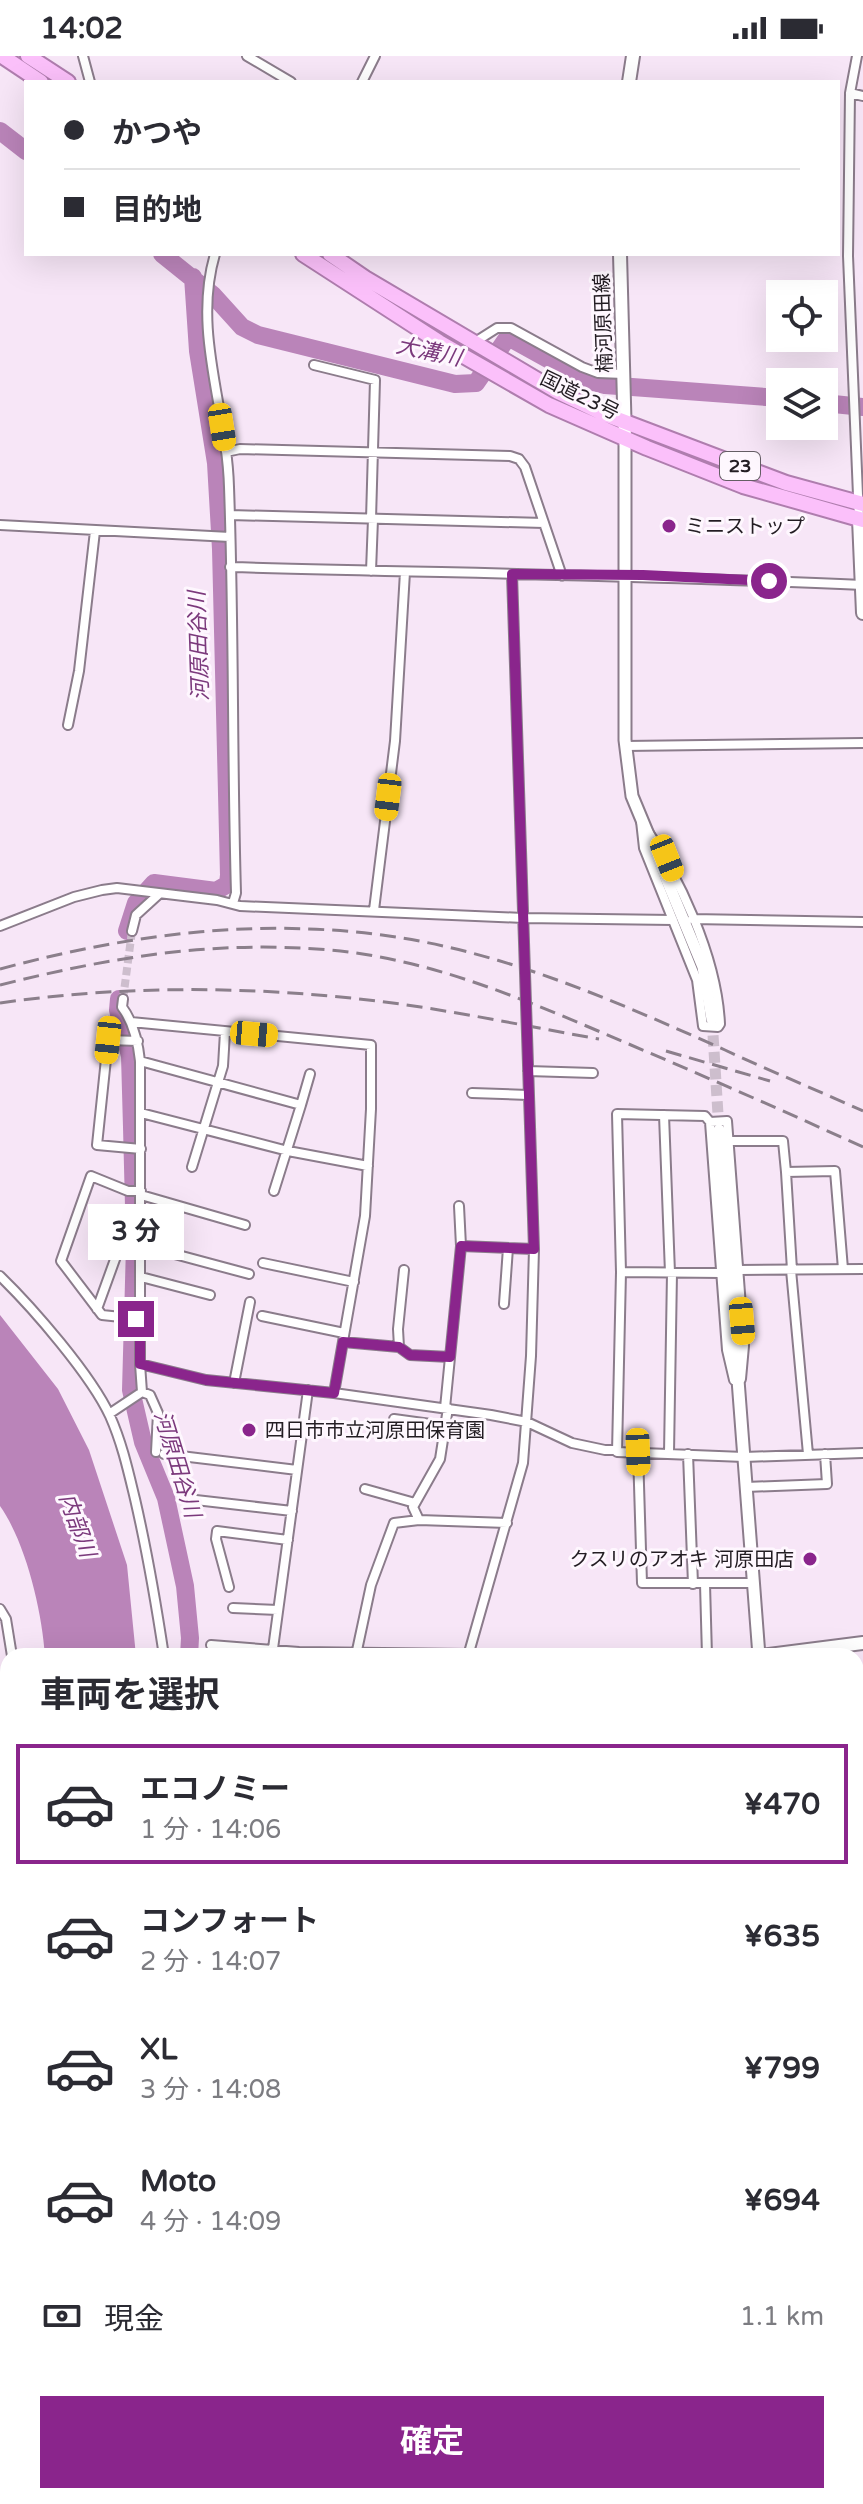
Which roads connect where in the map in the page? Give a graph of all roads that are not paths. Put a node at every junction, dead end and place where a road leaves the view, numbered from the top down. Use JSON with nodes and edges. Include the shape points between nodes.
{"nodes":[{"id":1,"x":2,"y":56,"type":"edge"},
{"id":2,"x":28,"y":56,"type":"edge"},
{"id":3,"x":83,"y":56,"type":"edge"},
{"id":4,"x":247,"y":56,"type":"edge"},
{"id":5,"x":375,"y":56,"type":"edge"},
{"id":6,"x":633,"y":56,"type":"edge"},
{"id":7,"x":857,"y":56,"type":"edge"},
{"id":8,"x":38,"y":80,"type":"edge"},
{"id":9,"x":65,"y":80,"type":"edge"},
{"id":10,"x":89,"y":80,"type":"edge"},
{"id":11,"x":288,"y":80,"type":"edge"},
{"id":12,"x":363,"y":80,"type":"edge"},
{"id":13,"x":629,"y":80,"type":"edge"},
{"id":14,"x":850,"y":93,"type":"junction"},
{"id":15,"x":863,"y":96,"type":"edge"},
{"id":16,"x":843,"y":170,"type":"edge"},
{"id":17,"x":214,"y":256,"type":"edge"},
{"id":18,"x":306,"y":256,"type":"edge"},
{"id":19,"x":333,"y":256,"type":"edge"},
{"id":20,"x":620,"y":256,"type":"edge"},
{"id":21,"x":481,"y":346,"type":"junction"},
{"id":22,"x":314,"y":365,"type":"dead end"},
{"id":23,"x":624,"y":376,"type":"junction"},
{"id":24,"x":625,"y":422,"type":"junction"},
{"id":25,"x":625,"y":439,"type":"junction"},
{"id":26,"x":226,"y":452,"type":"junction"},
{"id":27,"x":374,"y":452,"type":"junction"},
{"id":28,"x":860,"y":480,"type":"edge"},
{"id":29,"x":861,"y":504,"type":"edge"},
{"id":30,"x":230,"y":515,"type":"junction"},
{"id":31,"x":372,"y":519,"type":"junction"},
{"id":32,"x":861,"y":520,"type":"edge"},
{"id":33,"x":544,"y":523,"type":"junction"},
{"id":34,"x":0,"y":525,"type":"edge"},
{"id":35,"x":95,"y":531,"type":"junction"},
{"id":36,"x":223,"y":537,"type":"junction"},
{"id":37,"x":230,"y":567,"type":"junction"},
{"id":38,"x":371,"y":571,"type":"junction"},
{"id":39,"x":405,"y":572,"type":"junction"},
{"id":40,"x":512,"y":574,"type":"junction"},
{"id":41,"x":625,"y":575,"type":"junction"},
{"id":42,"x":562,"y":576,"type":"junction"},
{"id":43,"x":862,"y":585,"type":"edge"},
{"id":44,"x":863,"y":613,"type":"edge"},
{"id":45,"x":68,"y":725,"type":"dead end"},
{"id":46,"x":863,"y":743,"type":"edge"},
{"id":47,"x":625,"y":746,"type":"junction"},
{"id":48,"x":641,"y":821,"type":"junction"},
{"id":49,"x":155,"y":894,"type":"junction"},
{"id":50,"x":233,"y":903,"type":"junction"},
{"id":51,"x":374,"y":910,"type":"junction"},
{"id":52,"x":523,"y":918,"type":"junction"},
{"id":53,"x":692,"y":919,"type":"junction"},
{"id":54,"x":673,"y":920,"type":"junction"},
{"id":55,"x":863,"y":922,"type":"edge"},
{"id":56,"x":0,"y":926,"type":"edge"},
{"id":57,"x":132,"y":931,"type":"tunnel mouth"},
{"id":58,"x":123,"y":999,"type":"tunnel mouth"},
{"id":59,"x":712,"y":1019,"type":"tunnel mouth"},
{"id":60,"x":131,"y":1022,"type":"junction"},
{"id":61,"x":225,"y":1032,"type":"junction"},
{"id":62,"x":131,"y":1041,"type":"junction"},
{"id":63,"x":140,"y":1061,"type":"junction"},
{"id":64,"x":528,"y":1071,"type":"junction"},
{"id":65,"x":593,"y":1073,"type":"dead end"},
{"id":66,"x":310,"y":1074,"type":"dead end"},
{"id":67,"x":219,"y":1082,"type":"junction"},
{"id":68,"x":472,"y":1093,"type":"dead end"},
{"id":69,"x":528,"y":1095,"type":"junction"},
{"id":70,"x":301,"y":1105,"type":"junction"},
{"id":71,"x":141,"y":1113,"type":"junction"},
{"id":72,"x":664,"y":1115,"type":"junction"},
{"id":73,"x":714,"y":1126,"type":"junction"},
{"id":74,"x":205,"y":1129,"type":"junction"},
{"id":75,"x":729,"y":1141,"type":"junction"},
{"id":76,"x":136,"y":1148,"type":"junction"},
{"id":77,"x":288,"y":1151,"type":"junction"},
{"id":78,"x":368,"y":1166,"type":"junction"},
{"id":79,"x":192,"y":1167,"type":"dead end"},
{"id":80,"x":786,"y":1172,"type":"junction"},
{"id":81,"x":274,"y":1191,"type":"dead end"},
{"id":82,"x":137,"y":1192,"type":"junction"},
{"id":83,"x":459,"y":1206,"type":"dead end"},
{"id":84,"x":245,"y":1225,"type":"dead end"},
{"id":85,"x":122,"y":1240,"type":"dead end"},
{"id":86,"x":141,"y":1245,"type":"junction"},
{"id":87,"x":461,"y":1246,"type":"junction"},
{"id":88,"x":508,"y":1248,"type":"junction"},
{"id":89,"x":534,"y":1249,"type":"junction"},
{"id":90,"x":263,"y":1263,"type":"dead end"},
{"id":91,"x":843,"y":1269,"type":"junction"},
{"id":92,"x":863,"y":1269,"type":"edge"},
{"id":93,"x":404,"y":1270,"type":"dead end"},
{"id":94,"x":739,"y":1270,"type":"junction"},
{"id":95,"x":792,"y":1270,"type":"junction"},
{"id":96,"x":621,"y":1272,"type":"junction"},
{"id":97,"x":671,"y":1273,"type":"junction"},
{"id":98,"x":721,"y":1273,"type":"junction"},
{"id":99,"x":249,"y":1274,"type":"dead end"},
{"id":100,"x":0,"y":1276,"type":"edge"},
{"id":101,"x":141,"y":1277,"type":"junction"},
{"id":102,"x":354,"y":1282,"type":"junction"},
{"id":103,"x":210,"y":1295,"type":"dead end"},
{"id":104,"x":250,"y":1302,"type":"dead end"},
{"id":105,"x":504,"y":1304,"type":"dead end"},
{"id":106,"x":97,"y":1309,"type":"junction"},
{"id":107,"x":262,"y":1316,"type":"dead end"},
{"id":108,"x":138,"y":1319,"type":"junction"},
{"id":109,"x":343,"y":1337,"type":"junction"},
{"id":110,"x":399,"y":1347,"type":"junction"},
{"id":111,"x":450,"y":1357,"type":"junction"},
{"id":112,"x":140,"y":1364,"type":"junction"},
{"id":113,"x":234,"y":1383,"type":"junction"},
{"id":114,"x":308,"y":1390,"type":"junction"},
{"id":115,"x":334,"y":1393,"type":"junction"},
{"id":116,"x":139,"y":1394,"type":"junction"},
{"id":117,"x":738,"y":1395,"type":"junction"},
{"id":118,"x":447,"y":1408,"type":"junction"},
{"id":119,"x":109,"y":1414,"type":"junction"},
{"id":120,"x":394,"y":1419,"type":"dead end"},
{"id":121,"x":527,"y":1422,"type":"junction"},
{"id":122,"x":445,"y":1426,"type":"junction"},
{"id":123,"x":617,"y":1450,"type":"junction"},
{"id":124,"x":638,"y":1452,"type":"junction"},
{"id":125,"x":669,"y":1453,"type":"junction"},
{"id":126,"x":863,"y":1453,"type":"edge"},
{"id":127,"x":688,"y":1454,"type":"junction"},
{"id":128,"x":808,"y":1454,"type":"junction"},
{"id":129,"x":825,"y":1454,"type":"junction"},
{"id":130,"x":744,"y":1457,"type":"junction"},
{"id":131,"x":297,"y":1470,"type":"junction"},
{"id":132,"x":746,"y":1487,"type":"junction"},
{"id":133,"x":365,"y":1489,"type":"dead end"},
{"id":134,"x":187,"y":1499,"type":"dead end"},
{"id":135,"x":415,"y":1503,"type":"junction"},
{"id":136,"x":292,"y":1511,"type":"junction"},
{"id":137,"x":419,"y":1520,"type":"junction"},
{"id":138,"x":507,"y":1523,"type":"junction"},
{"id":139,"x":288,"y":1540,"type":"junction"},
{"id":140,"x":753,"y":1583,"type":"junction"},
{"id":141,"x":693,"y":1584,"type":"junction"},
{"id":142,"x":705,"y":1584,"type":"junction"},
{"id":143,"x":229,"y":1587,"type":"dead end"},
{"id":144,"x":233,"y":1608,"type":"dead end"},
{"id":145,"x":0,"y":1609,"type":"edge"},
{"id":146,"x":278,"y":1610,"type":"junction"},
{"id":147,"x":863,"y":1643,"type":"edge"},
{"id":148,"x":211,"y":1645,"type":"dead end"},
{"id":149,"x":11,"y":1648,"type":"edge"},
{"id":150,"x":163,"y":1648,"type":"edge"},
{"id":151,"x":234,"y":1648,"type":"edge"},
{"id":152,"x":273,"y":1648,"type":"edge"},
{"id":153,"x":357,"y":1648,"type":"edge"},
{"id":154,"x":470,"y":1648,"type":"edge"},
{"id":155,"x":707,"y":1648,"type":"edge"},
{"id":156,"x":759,"y":1648,"type":"edge"},
{"id":157,"x":823,"y":1648,"type":"edge"}],
"edges":[{"from":1,"to":8,"type":"highway"},
{"from":2,"to":9,"type":"highway"},
{"from":3,"to":10,"type":"street"},
{"from":4,"to":11,"type":"street"},
{"from":5,"to":12,"type":"street"},
{"from":6,"to":13,"type":"main road"},
{"from":7,"to":14,"type":"street"},
{"from":14,"to":15,"type":"street"},
{"from":14,"to":16,"type":"street"},
{"from":16,"to":28,"type":"street"},
{"from":17,"to":26,"type":"street","via":[[206,298]]},
{"from":18,"to":25,"type":"highway","name":"国道23号","number":"23","via":[[479,365],[549,405]]},
{"from":19,"to":21,"type":"highway","name":"国道23号","number":"23"},
{"from":20,"to":23,"type":"main road","name":"楠河原田線"},
{"from":21,"to":23,"type":"street","via":[[497,328],[511,328],[582,367]]},
{"from":21,"to":24,"type":"highway","name":"国道23号","number":"23","via":[[558,392]]},
{"from":22,"to":27,"type":"street","via":[[375,380]]},
{"from":23,"to":24,"type":"main road","name":"楠河原田線"},
{"from":24,"to":25,"type":"main road","name":"楠河原田線"},
{"from":24,"to":29,"type":"highway","name":"国道23号","number":"23","via":[[786,483]]},
{"from":25,"to":32,"type":"highway","name":"国道23号","number":"23","via":[[743,486]]},
{"from":25,"to":41,"type":"street"},
{"from":26,"to":27,"type":"street"},
{"from":26,"to":30,"type":"street"},
{"from":27,"to":31,"type":"street"},
{"from":27,"to":33,"type":"street","via":[[519,459]]},
{"from":28,"to":29,"type":"street"},
{"from":29,"to":32,"type":"street"},
{"from":30,"to":31,"type":"street"},
{"from":30,"to":36,"type":"street"},
{"from":31,"to":33,"type":"street"},
{"from":31,"to":38,"type":"street"},
{"from":32,"to":43,"type":"main road"},
{"from":33,"to":42,"type":"street"},
{"from":34,"to":35,"type":"street"},
{"from":35,"to":36,"type":"street"},
{"from":35,"to":45,"type":"street"},
{"from":36,"to":37,"type":"street"},
{"from":37,"to":38,"type":"street"},
{"from":37,"to":50,"type":"street"},
{"from":38,"to":39,"type":"street"},
{"from":39,"to":40,"type":"street"},
{"from":39,"to":51,"type":"street","via":[[395,741]]},
{"from":40,"to":42,"type":"street"},
{"from":40,"to":52,"type":"street"},
{"from":41,"to":42,"type":"street"},
{"from":41,"to":43,"type":"street"},
{"from":41,"to":47,"type":"street"},
{"from":43,"to":44,"type":"main road"},
{"from":46,"to":47,"type":"street"},
{"from":47,"to":48,"type":"street"},
{"from":48,"to":53,"type":"street","via":[[667,858]]},
{"from":48,"to":54,"type":"street","via":[[644,848]]},
{"from":48,"to":59,"type":"street","via":[[703,967]]},
{"from":49,"to":50,"type":"street"},
{"from":49,"to":56,"type":"street","via":[[102,890]]},
{"from":49,"to":57,"type":"street","via":[[136,915]]},
{"from":50,"to":51,"type":"street"},
{"from":51,"to":52,"type":"street"},
{"from":52,"to":54,"type":"street"},
{"from":52,"to":64,"type":"street"},
{"from":53,"to":54,"type":"street","via":[[717,996],[718,1027],[703,1026],[697,980]]},
{"from":53,"to":55,"type":"street"},
{"from":58,"to":60,"type":"street"},
{"from":60,"to":61,"type":"street"},
{"from":60,"to":62,"type":"street"},
{"from":61,"to":67,"type":"street"},
{"from":61,"to":78,"type":"street","via":[[371,1045]]},
{"from":62,"to":63,"type":"street"},
{"from":62,"to":76,"type":"street","via":[[108,1040],[97,1145]]},
{"from":63,"to":67,"type":"street"},
{"from":63,"to":71,"type":"street"},
{"from":64,"to":65,"type":"street"},
{"from":64,"to":69,"type":"street"},
{"from":66,"to":70,"type":"street"},
{"from":67,"to":70,"type":"street"},
{"from":67,"to":74,"type":"street"},
{"from":68,"to":69,"type":"street"},
{"from":69,"to":89,"type":"street"},
{"from":70,"to":77,"type":"street"},
{"from":71,"to":74,"type":"street"},
{"from":71,"to":76,"type":"street"},
{"from":72,"to":73,"type":"street","via":[[705,1116]]},
{"from":72,"to":96,"type":"street","via":[[617,1114]]},
{"from":72,"to":97,"type":"street"},
{"from":73,"to":75,"type":"street","via":[[727,1121]]},
{"from":73,"to":98,"type":"street"},
{"from":73,"to":117,"type":"street"},
{"from":74,"to":77,"type":"street"},
{"from":74,"to":79,"type":"street"},
{"from":75,"to":80,"type":"street","via":[[783,1141]]},
{"from":75,"to":94,"type":"street"},
{"from":76,"to":82,"type":"street"},
{"from":77,"to":78,"type":"street"},
{"from":77,"to":81,"type":"street"},
{"from":78,"to":102,"type":"street"},
{"from":80,"to":91,"type":"street","via":[[835,1171]]},
{"from":80,"to":95,"type":"street"},
{"from":82,"to":84,"type":"street"},
{"from":82,"to":86,"type":"street"},
{"from":82,"to":106,"type":"street","via":[[91,1176],[61,1261]]},
{"from":83,"to":87,"type":"street"},
{"from":85,"to":106,"type":"street"},
{"from":86,"to":99,"type":"street"},
{"from":86,"to":101,"type":"street"},
{"from":87,"to":88,"type":"street"},
{"from":87,"to":111,"type":"street"},
{"from":88,"to":89,"type":"street"},
{"from":88,"to":105,"type":"street"},
{"from":89,"to":121,"type":"street"},
{"from":90,"to":102,"type":"street"},
{"from":91,"to":92,"type":"street"},
{"from":91,"to":95,"type":"street"},
{"from":93,"to":110,"type":"street"},
{"from":94,"to":95,"type":"street"},
{"from":94,"to":117,"type":"street","via":[[744,1346]]},
{"from":95,"to":128,"type":"street"},
{"from":96,"to":97,"type":"street"},
{"from":96,"to":123,"type":"street"},
{"from":97,"to":98,"type":"street"},
{"from":97,"to":125,"type":"street"},
{"from":98,"to":117,"type":"street","via":[[727,1350]]},
{"from":100,"to":119,"type":"street","via":[[95,1389]]},
{"from":101,"to":103,"type":"street"},
{"from":101,"to":108,"type":"street"},
{"from":102,"to":109,"type":"street"},
{"from":104,"to":113,"type":"street"},
{"from":106,"to":108,"type":"street","via":[[102,1315]]},
{"from":107,"to":109,"type":"street"},
{"from":108,"to":112,"type":"street"},
{"from":109,"to":110,"type":"street"},
{"from":109,"to":115,"type":"street"},
{"from":110,"to":111,"type":"street","via":[[410,1355]]},
{"from":111,"to":118,"type":"street"},
{"from":112,"to":113,"type":"street"},
{"from":112,"to":116,"type":"street"},
{"from":113,"to":114,"type":"street"},
{"from":114,"to":115,"type":"street"},
{"from":114,"to":131,"type":"street"},
{"from":115,"to":118,"type":"street"},
{"from":116,"to":119,"type":"street"},
{"from":116,"to":131,"type":"street","via":[[150,1395],[158,1413],[160,1453]]},
{"from":117,"to":130,"type":"street"},
{"from":118,"to":121,"type":"street"},
{"from":118,"to":122,"type":"street"},
{"from":119,"to":150,"type":"street","via":[[151,1565]]},
{"from":120,"to":122,"type":"street"},
{"from":121,"to":123,"type":"street","via":[[572,1443]]},
{"from":121,"to":138,"type":"street","via":[[523,1463]]},
{"from":122,"to":135,"type":"street","via":[[440,1459]]},
{"from":123,"to":124,"type":"street"},
{"from":124,"to":125,"type":"street"},
{"from":124,"to":141,"type":"street","via":[[642,1583]]},
{"from":125,"to":127,"type":"street"},
{"from":126,"to":129,"type":"street"},
{"from":127,"to":130,"type":"street"},
{"from":127,"to":141,"type":"street"},
{"from":128,"to":129,"type":"street"},
{"from":128,"to":130,"type":"street"},
{"from":129,"to":132,"type":"street","via":[[827,1484]]},
{"from":130,"to":132,"type":"street"},
{"from":131,"to":136,"type":"street"},
{"from":132,"to":140,"type":"street"},
{"from":133,"to":135,"type":"street"},
{"from":134,"to":136,"type":"street"},
{"from":135,"to":137,"type":"street"},
{"from":136,"to":139,"type":"street"},
{"from":137,"to":138,"type":"street"},
{"from":137,"to":153,"type":"street","via":[[394,1523],[371,1585]]},
{"from":138,"to":154,"type":"street"},
{"from":139,"to":143,"type":"street","via":[[217,1531]]},
{"from":139,"to":146,"type":"street"},
{"from":140,"to":142,"type":"street"},
{"from":140,"to":156,"type":"street"},
{"from":141,"to":142,"type":"street"},
{"from":142,"to":155,"type":"street"},
{"from":144,"to":146,"type":"street"},
{"from":145,"to":149,"type":"street"},
{"from":146,"to":152,"type":"street"},
{"from":147,"to":157,"type":"main road"},
{"from":148,"to":151,"type":"street"}]}
